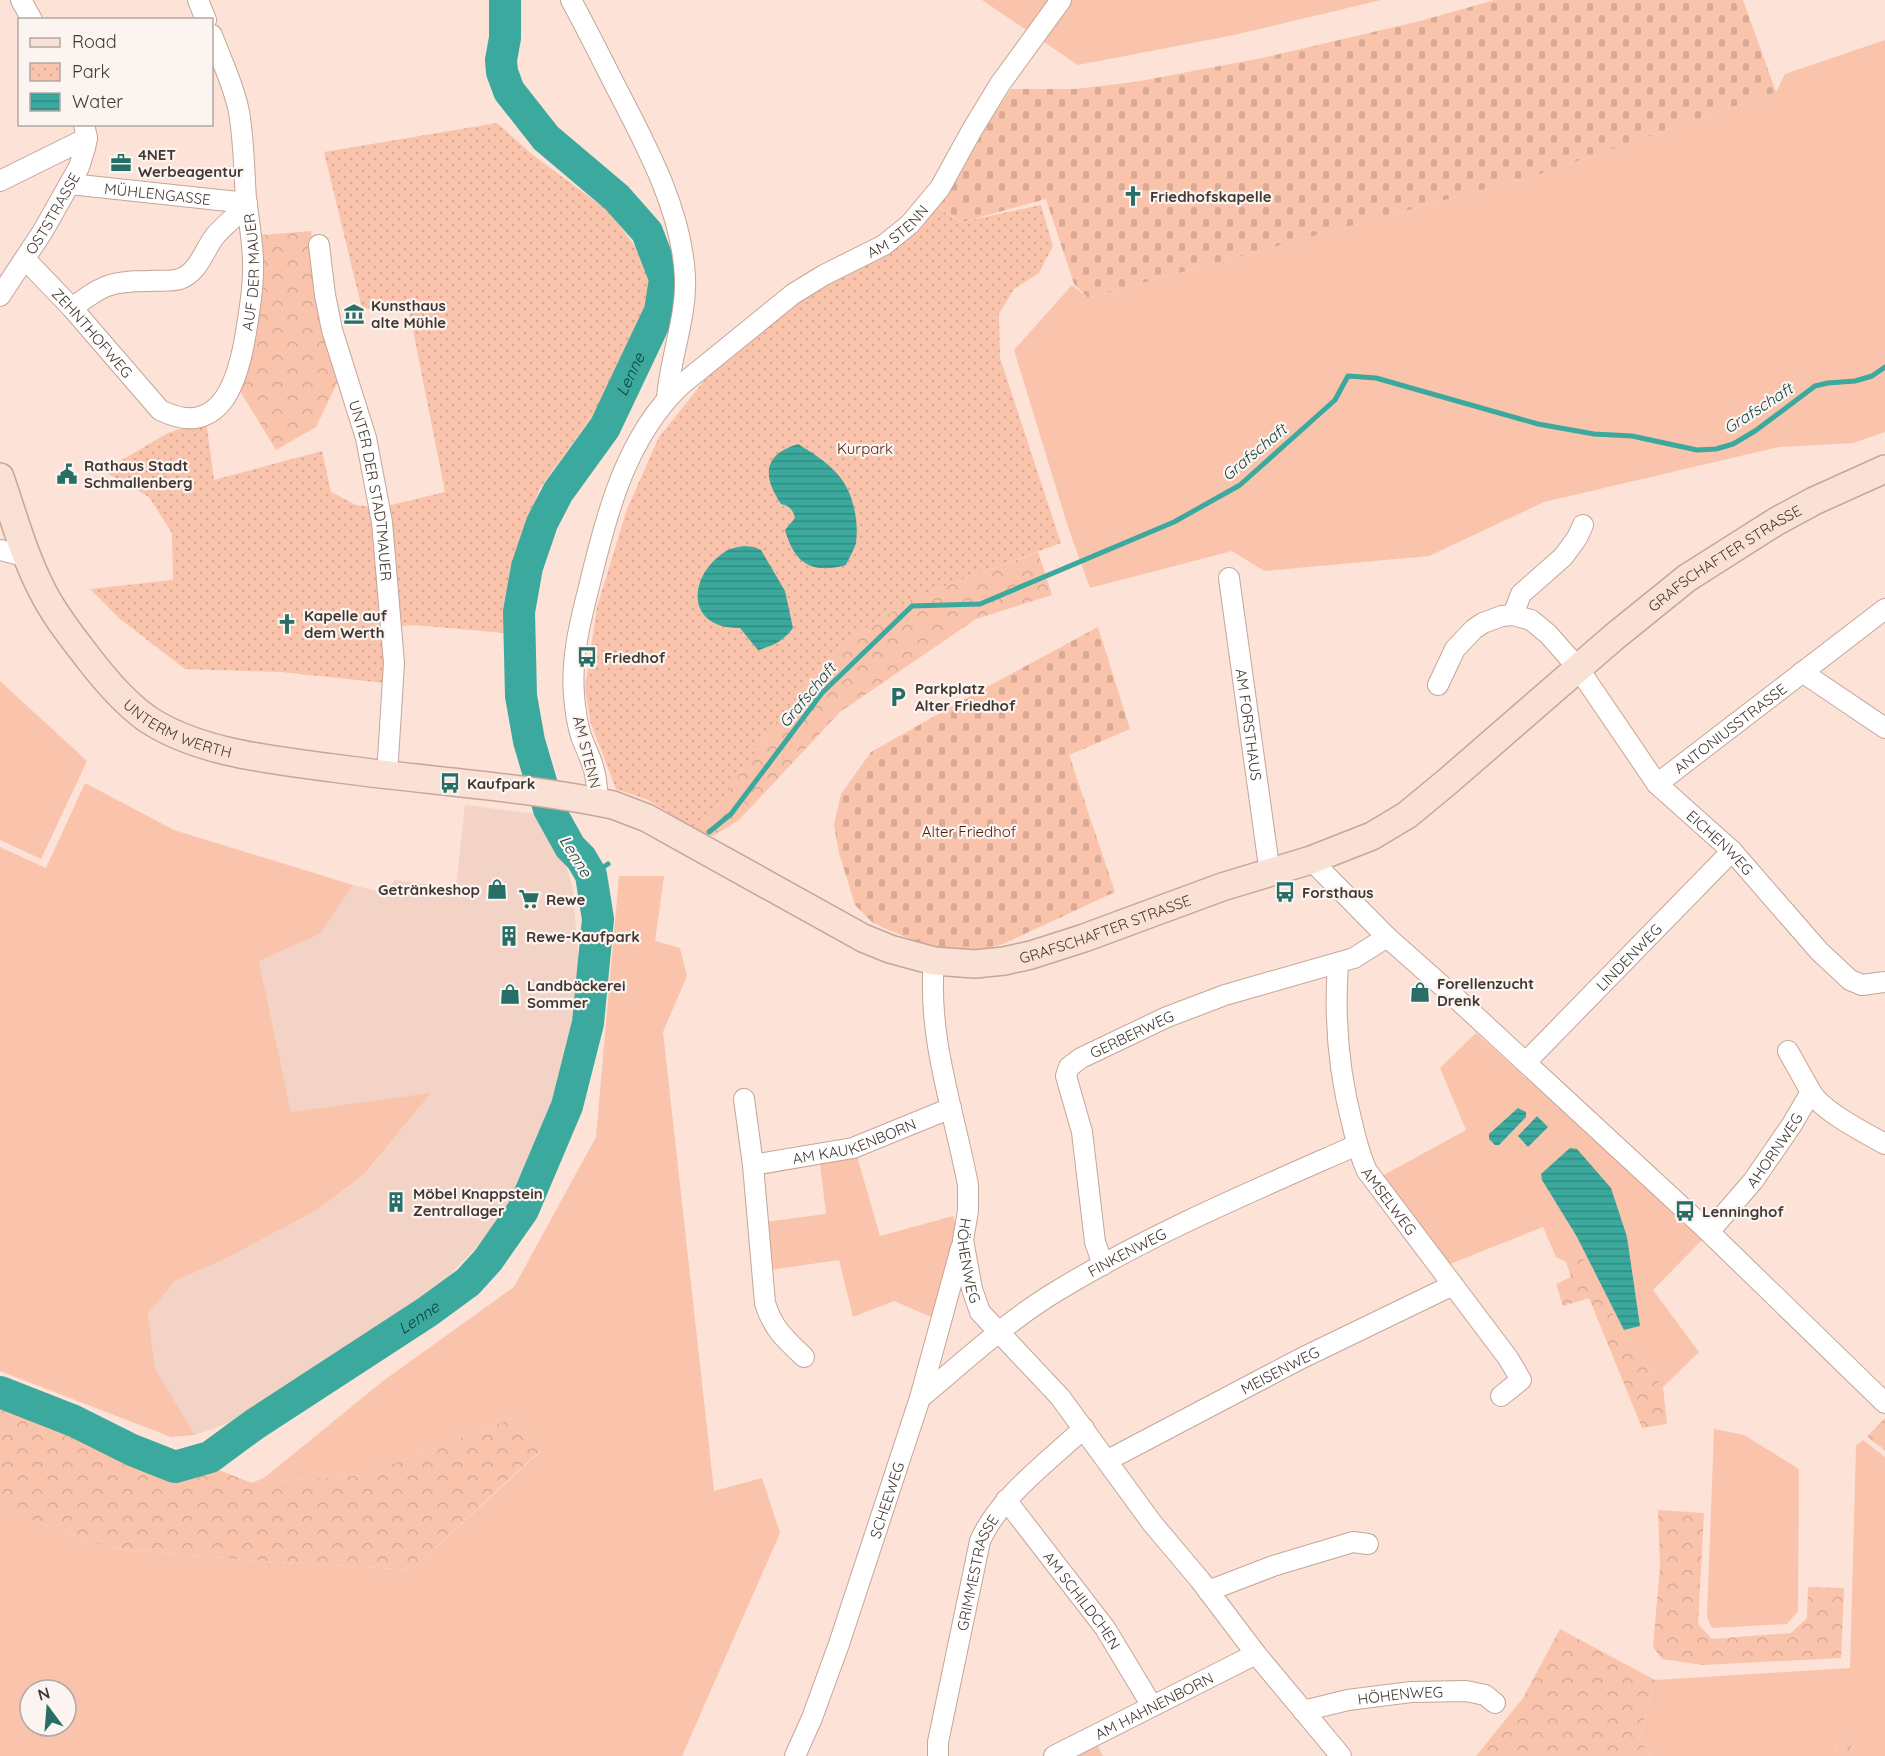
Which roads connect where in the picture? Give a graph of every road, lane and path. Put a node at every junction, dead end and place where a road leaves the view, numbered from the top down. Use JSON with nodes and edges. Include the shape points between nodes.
{"nodes":[{"id":1,"x":21,"y":0,"type":"edge"},
{"id":2,"x":198,"y":0,"type":"edge"},
{"id":3,"x":571,"y":0,"type":"edge"},
{"id":4,"x":1061,"y":0,"type":"edge"},
{"id":5,"x":31,"y":18,"type":"edge"},
{"id":6,"x":205,"y":18,"type":"edge"},
{"id":7,"x":213,"y":37,"type":"edge"},
{"id":8,"x":86,"y":131,"type":"edge"},
{"id":9,"x":0,"y":181,"type":"edge"},
{"id":10,"x":70,"y":184,"type":"junction"},
{"id":11,"x":247,"y":203,"type":"junction"},
{"id":12,"x":319,"y":245,"type":"dead end"},
{"id":13,"x":25,"y":259,"type":"junction"},
{"id":14,"x":0,"y":296,"type":"edge"},
{"id":15,"x":72,"y":308,"type":"junction"},
{"id":16,"x":668,"y":398,"type":"junction"},
{"id":17,"x":160,"y":410,"type":"joint"},
{"id":18,"x":1885,"y":469,"type":"edge"},
{"id":19,"x":0,"y":477,"type":"edge"},
{"id":20,"x":1583,"y":525,"type":"dead end"},
{"id":21,"x":0,"y":550,"type":"edge"},
{"id":22,"x":28,"y":557,"type":"junction"},
{"id":23,"x":1229,"y":578,"type":"dead end"},
{"id":24,"x":1885,"y":609,"type":"edge"},
{"id":25,"x":1513,"y":615,"type":"junction"},
{"id":26,"x":1578,"y":668,"type":"junction"},
{"id":27,"x":1802,"y":672,"type":"junction"},
{"id":28,"x":1438,"y":685,"type":"dead end"},
{"id":29,"x":1885,"y":728,"type":"edge"},
{"id":30,"x":387,"y":775,"type":"junction"},
{"id":31,"x":1657,"y":784,"type":"junction"},
{"id":32,"x":489,"y":787,"type":"joint"},
{"id":33,"x":591,"y":801,"type":"junction"},
{"id":34,"x":1732,"y":851,"type":"junction"},
{"id":35,"x":1311,"y":860,"type":"junction"},
{"id":36,"x":1270,"y":874,"type":"junction"},
{"id":37,"x":1387,"y":937,"type":"junction"},
{"id":38,"x":934,"y":960,"type":"junction"},
{"id":39,"x":1338,"y":964,"type":"junction"},
{"id":40,"x":1885,"y":982,"type":"edge"},
{"id":41,"x":1788,"y":1051,"type":"dead end"},
{"id":42,"x":1526,"y":1062,"type":"junction"},
{"id":43,"x":1810,"y":1092,"type":"junction"},
{"id":44,"x":744,"y":1099,"type":"dead end"},
{"id":45,"x":951,"y":1108,"type":"junction"},
{"id":46,"x":1885,"y":1144,"type":"edge"},
{"id":47,"x":1357,"y":1145,"type":"junction"},
{"id":48,"x":753,"y":1165,"type":"junction"},
{"id":49,"x":1709,"y":1232,"type":"junction"},
{"id":50,"x":963,"y":1240,"type":"junction"},
{"id":51,"x":1103,"y":1265,"type":"junction"},
{"id":52,"x":1454,"y":1285,"type":"junction"},
{"id":53,"x":998,"y":1332,"type":"junction"},
{"id":54,"x":804,"y":1357,"type":"dead end"},
{"id":55,"x":1501,"y":1396,"type":"dead end"},
{"id":56,"x":920,"y":1398,"type":"junction"},
{"id":57,"x":1885,"y":1403,"type":"edge"},
{"id":58,"x":1084,"y":1428,"type":"junction"},
{"id":59,"x":1108,"y":1460,"type":"junction"},
{"id":60,"x":1006,"y":1500,"type":"junction"},
{"id":61,"x":1368,"y":1544,"type":"dead end"},
{"id":62,"x":1209,"y":1591,"type":"junction"},
{"id":63,"x":1256,"y":1654,"type":"junction"},
{"id":64,"x":1495,"y":1703,"type":"dead end"},
{"id":65,"x":1152,"y":1706,"type":"junction"},
{"id":66,"x":1303,"y":1711,"type":"junction"},
{"id":67,"x":795,"y":1756,"type":"edge"},
{"id":68,"x":938,"y":1756,"type":"edge"},
{"id":69,"x":1054,"y":1756,"type":"edge"},
{"id":70,"x":1341,"y":1756,"type":"edge"}],
"edges":[{"from":1,"to":5,"type":"street"},
{"from":2,"to":6,"type":"street"},
{"from":3,"to":16,"type":"street","via":[[660,179],[677,229],[685,279]]},
{"from":4,"to":16,"type":"street","name":"AM STENN","via":[[1000,84],[940,188],[910,224],[884,245],[793,294]]},
{"from":7,"to":11,"type":"street","name":"AUF DER MAUER","via":[[239,113]]},
{"from":8,"to":9,"type":"street"},
{"from":8,"to":10,"type":"street","name":"OSTSTRASSE","via":[[82,158]]},
{"from":10,"to":11,"type":"street","name":"MÜHLENGASSE"},
{"from":10,"to":13,"type":"street","name":"OSTSTRASSE"},
{"from":11,"to":15,"type":"street","via":[[215,236],[186,276],[113,283]]},
{"from":11,"to":17,"type":"street","name":"AUF DER MAUER","via":[[252,289],[243,353],[231,388],[214,411],[202,416],[183,418]]},
{"from":12,"to":30,"type":"street","name":"UNTER DER STADTMAUER","via":[[332,330],[366,438],[382,522],[394,663]]},
{"from":13,"to":14,"type":"street","name":"OSTSTRASSE"},
{"from":13,"to":15,"type":"street","name":"ZEHNTHOFWEG"},
{"from":15,"to":17,"type":"street","name":"ZEHNTHOFWEG"},
{"from":16,"to":33,"type":"street","name":"AM STENN","via":[[648,424],[622,475],[599,545],[576,643],[575,709],[594,771]]},
{"from":18,"to":26,"type":"street","name":"GRAFSCHAFTER STRASSE","via":[[1814,501],[1710,563],[1662,597]]},
{"from":19,"to":22,"type":"street","name":"UNTERM WERTH"},
{"from":20,"to":25,"type":"street","via":[[1563,557],[1521,594]]},
{"from":21,"to":22,"type":"street"},
{"from":22,"to":30,"type":"street","name":"UNTERM WERTH","via":[[44,594],[79,646],[110,685],[146,718],[203,744],[250,756]]},
{"from":23,"to":36,"type":"street","name":"AM FORSTHAUS"},
{"from":24,"to":27,"type":"street","name":"ANTONIUSSTRASSE"},
{"from":25,"to":26,"type":"street","via":[[1540,627]]},
{"from":25,"to":28,"type":"street","via":[[1483,623],[1462,640]]},
{"from":26,"to":31,"type":"street","name":"EICHENWEG"},
{"from":26,"to":35,"type":"street","name":"GRAFSCHAFTER STRASSE","via":[[1407,815],[1372,836]]},
{"from":27,"to":29,"type":"street"},
{"from":27,"to":31,"type":"street","name":"ANTONIUSSTRASSE"},
{"from":30,"to":32,"type":"street","name":"UNTERM WERTH"},
{"from":31,"to":34,"type":"street","name":"EICHENWEG"},
{"from":32,"to":33,"type":"street","name":"GRAFSCHAFTER STRASSE"},
{"from":33,"to":38,"type":"street","name":"GRAFSCHAFTER STRASSE","via":[[630,810],[863,938]]},
{"from":34,"to":40,"type":"street","name":"EICHENWEG","via":[[1819,951],[1850,980],[1862,985]]},
{"from":34,"to":42,"type":"street","name":"LINDENWEG"},
{"from":35,"to":36,"type":"street","name":"GRAFSCHAFTER STRASSE"},
{"from":35,"to":37,"type":"street"},
{"from":36,"to":38,"type":"street","name":"GRAFSCHAFTER STRASSE","via":[[1222,887],[1031,955],[975,964]]},
{"from":37,"to":39,"type":"street","name":"GERBERWEG","via":[[1361,955]]},
{"from":37,"to":42,"type":"street"},
{"from":38,"to":45,"type":"street","name":"HÖHENWEG","via":[[934,1019]]},
{"from":39,"to":47,"type":"street","name":"AMSELWEG","via":[[1338,1047]]},
{"from":39,"to":51,"type":"street","name":"GERBERWEG","via":[[1199,1004],[1069,1067],[1066,1076],[1082,1132],[1095,1242]]},
{"from":41,"to":43,"type":"street","name":"AHORNWEG"},
{"from":42,"to":49,"type":"street"},
{"from":43,"to":46,"type":"street","name":"AHORNWEG","via":[[1847,1122]]},
{"from":43,"to":49,"type":"street","name":"AHORNWEG","via":[[1753,1181]]},
{"from":44,"to":48,"type":"street"},
{"from":45,"to":48,"type":"street","name":"AM KAUKENBORN","via":[[853,1148]]},
{"from":45,"to":50,"type":"street","name":"HÖHENWEG","via":[[968,1185]]},
{"from":47,"to":51,"type":"street","name":"FINKENWEG","via":[[1225,1203]]},
{"from":47,"to":52,"type":"street","name":"AMSELWEG","via":[[1367,1171]]},
{"from":48,"to":54,"type":"street","via":[[765,1303],[778,1332]]},
{"from":49,"to":57,"type":"street"},
{"from":50,"to":53,"type":"street","name":"HÖHENWEG","via":[[976,1302]]},
{"from":50,"to":56,"type":"street","name":"SCHEEWEG"},
{"from":51,"to":53,"type":"street","name":"FINKENWEG","via":[[1056,1291]]},
{"from":52,"to":55,"type":"street","name":"AMSELWEG","via":[[1521,1380]]},
{"from":52,"to":59,"type":"street","name":"MEISENWEG"},
{"from":53,"to":56,"type":"street","name":"FINKENWEG"},
{"from":53,"to":58,"type":"street","name":"HÖHENWEG","via":[[1046,1381]]},
{"from":56,"to":67,"type":"street","name":"SCHEEWEG","via":[[813,1718]]},
{"from":58,"to":59,"type":"street","name":"HÖHENWEG"},
{"from":58,"to":60,"type":"street","name":"GRIMMESTRASSE"},
{"from":59,"to":62,"type":"street","name":"HÖHENWEG","via":[[1152,1523]]},
{"from":60,"to":65,"type":"street","name":"AM SCHILDCHEN","via":[[1105,1628]]},
{"from":60,"to":68,"type":"street","name":"GRIMMESTRASSE","via":[[980,1541]]},
{"from":61,"to":62,"type":"street","via":[[1353,1542],[1273,1566]]},
{"from":62,"to":63,"type":"street","name":"HÖHENWEG"},
{"from":63,"to":65,"type":"street","name":"AM HAHNENBORN"},
{"from":63,"to":66,"type":"street","name":"HÖHENWEG"},
{"from":64,"to":66,"type":"street","name":"HÖHENWEG","via":[[1476,1692],[1430,1691],[1363,1697]]},
{"from":65,"to":69,"type":"street","name":"AM HAHNENBORN"},
{"from":66,"to":70,"type":"street","name":"HÖHENWEG"}]}
